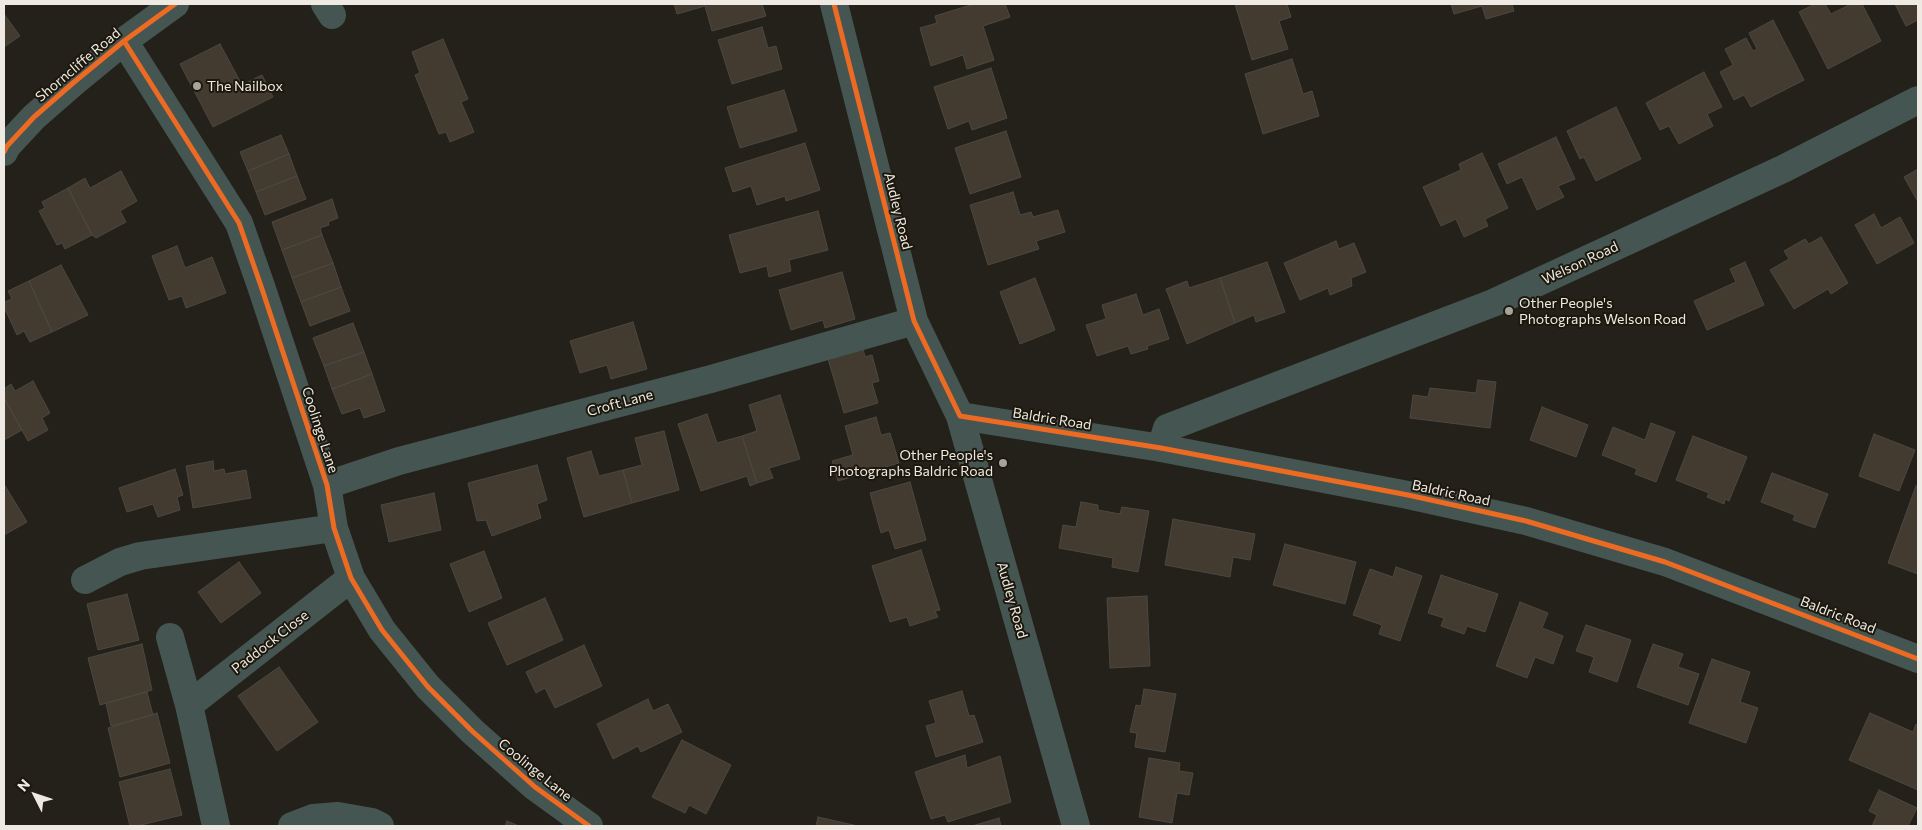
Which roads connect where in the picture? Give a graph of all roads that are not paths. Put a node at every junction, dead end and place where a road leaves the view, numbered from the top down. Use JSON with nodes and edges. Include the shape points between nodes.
{"nodes":[{"id":1,"x":175,"y":4,"type":"edge"},
{"id":2,"x":834,"y":4,"type":"edge"},
{"id":3,"x":124,"y":42,"type":"junction"},
{"id":4,"x":1918,"y":100,"type":"edge"},
{"id":5,"x":4,"y":152,"type":"edge"},
{"id":6,"x":914,"y":320,"type":"junction"},
{"id":7,"x":960,"y":416,"type":"junction"},
{"id":8,"x":1160,"y":448,"type":"junction"},
{"id":9,"x":327,"y":485,"type":"junction"},
{"id":10,"x":334,"y":528,"type":"junction"},
{"id":11,"x":351,"y":578,"type":"junction"},
{"id":12,"x":85,"y":580,"type":"dead end"},
{"id":13,"x":170,"y":636,"type":"dead end"},
{"id":14,"x":1918,"y":659,"type":"edge"},
{"id":15,"x":189,"y":705,"type":"junction"},
{"id":16,"x":303,"y":822,"type":"edge"},
{"id":17,"x":216,"y":826,"type":"edge"},
{"id":18,"x":380,"y":826,"type":"edge"},
{"id":19,"x":589,"y":826,"type":"edge"},
{"id":20,"x":1076,"y":826,"type":"edge"}],
"edges":[{"from":1,"to":3,"type":"street","name":"Shorncliffe Road"},
{"from":2,"to":6,"type":"street","name":"Audley Road"},
{"from":3,"to":5,"type":"street","name":"Shorncliffe Road","via":[[34,117]]},
{"from":3,"to":9,"type":"street","name":"Coolinge Lane","via":[[239,223]]},
{"from":4,"to":8,"type":"street","name":"Welson Road","via":[[1783,169],[1494,303],[1167,428]]},
{"from":6,"to":7,"type":"street","name":"Audley Road"},
{"from":6,"to":9,"type":"street","name":"Croft Lane","via":[[711,379],[399,461]]},
{"from":7,"to":8,"type":"street","name":"Baldric Road"},
{"from":7,"to":20,"type":"street","name":"Audley Road"},
{"from":8,"to":14,"type":"street","name":"Baldric Road","via":[[1526,521],[1665,562]]},
{"from":9,"to":10,"type":"street","name":"Coolinge Lane"},
{"from":10,"to":11,"type":"street","name":"Coolinge Lane"},
{"from":10,"to":12,"type":"street","via":[[140,556]]},
{"from":11,"to":15,"type":"street","name":"Paddock Close"},
{"from":11,"to":19,"type":"street","name":"Coolinge Lane","via":[[382,630],[428,687],[535,787]]},
{"from":13,"to":15,"type":"street"},
{"from":15,"to":17,"type":"street"},
{"from":16,"to":18,"type":"street","via":[[338,816]]}]}
